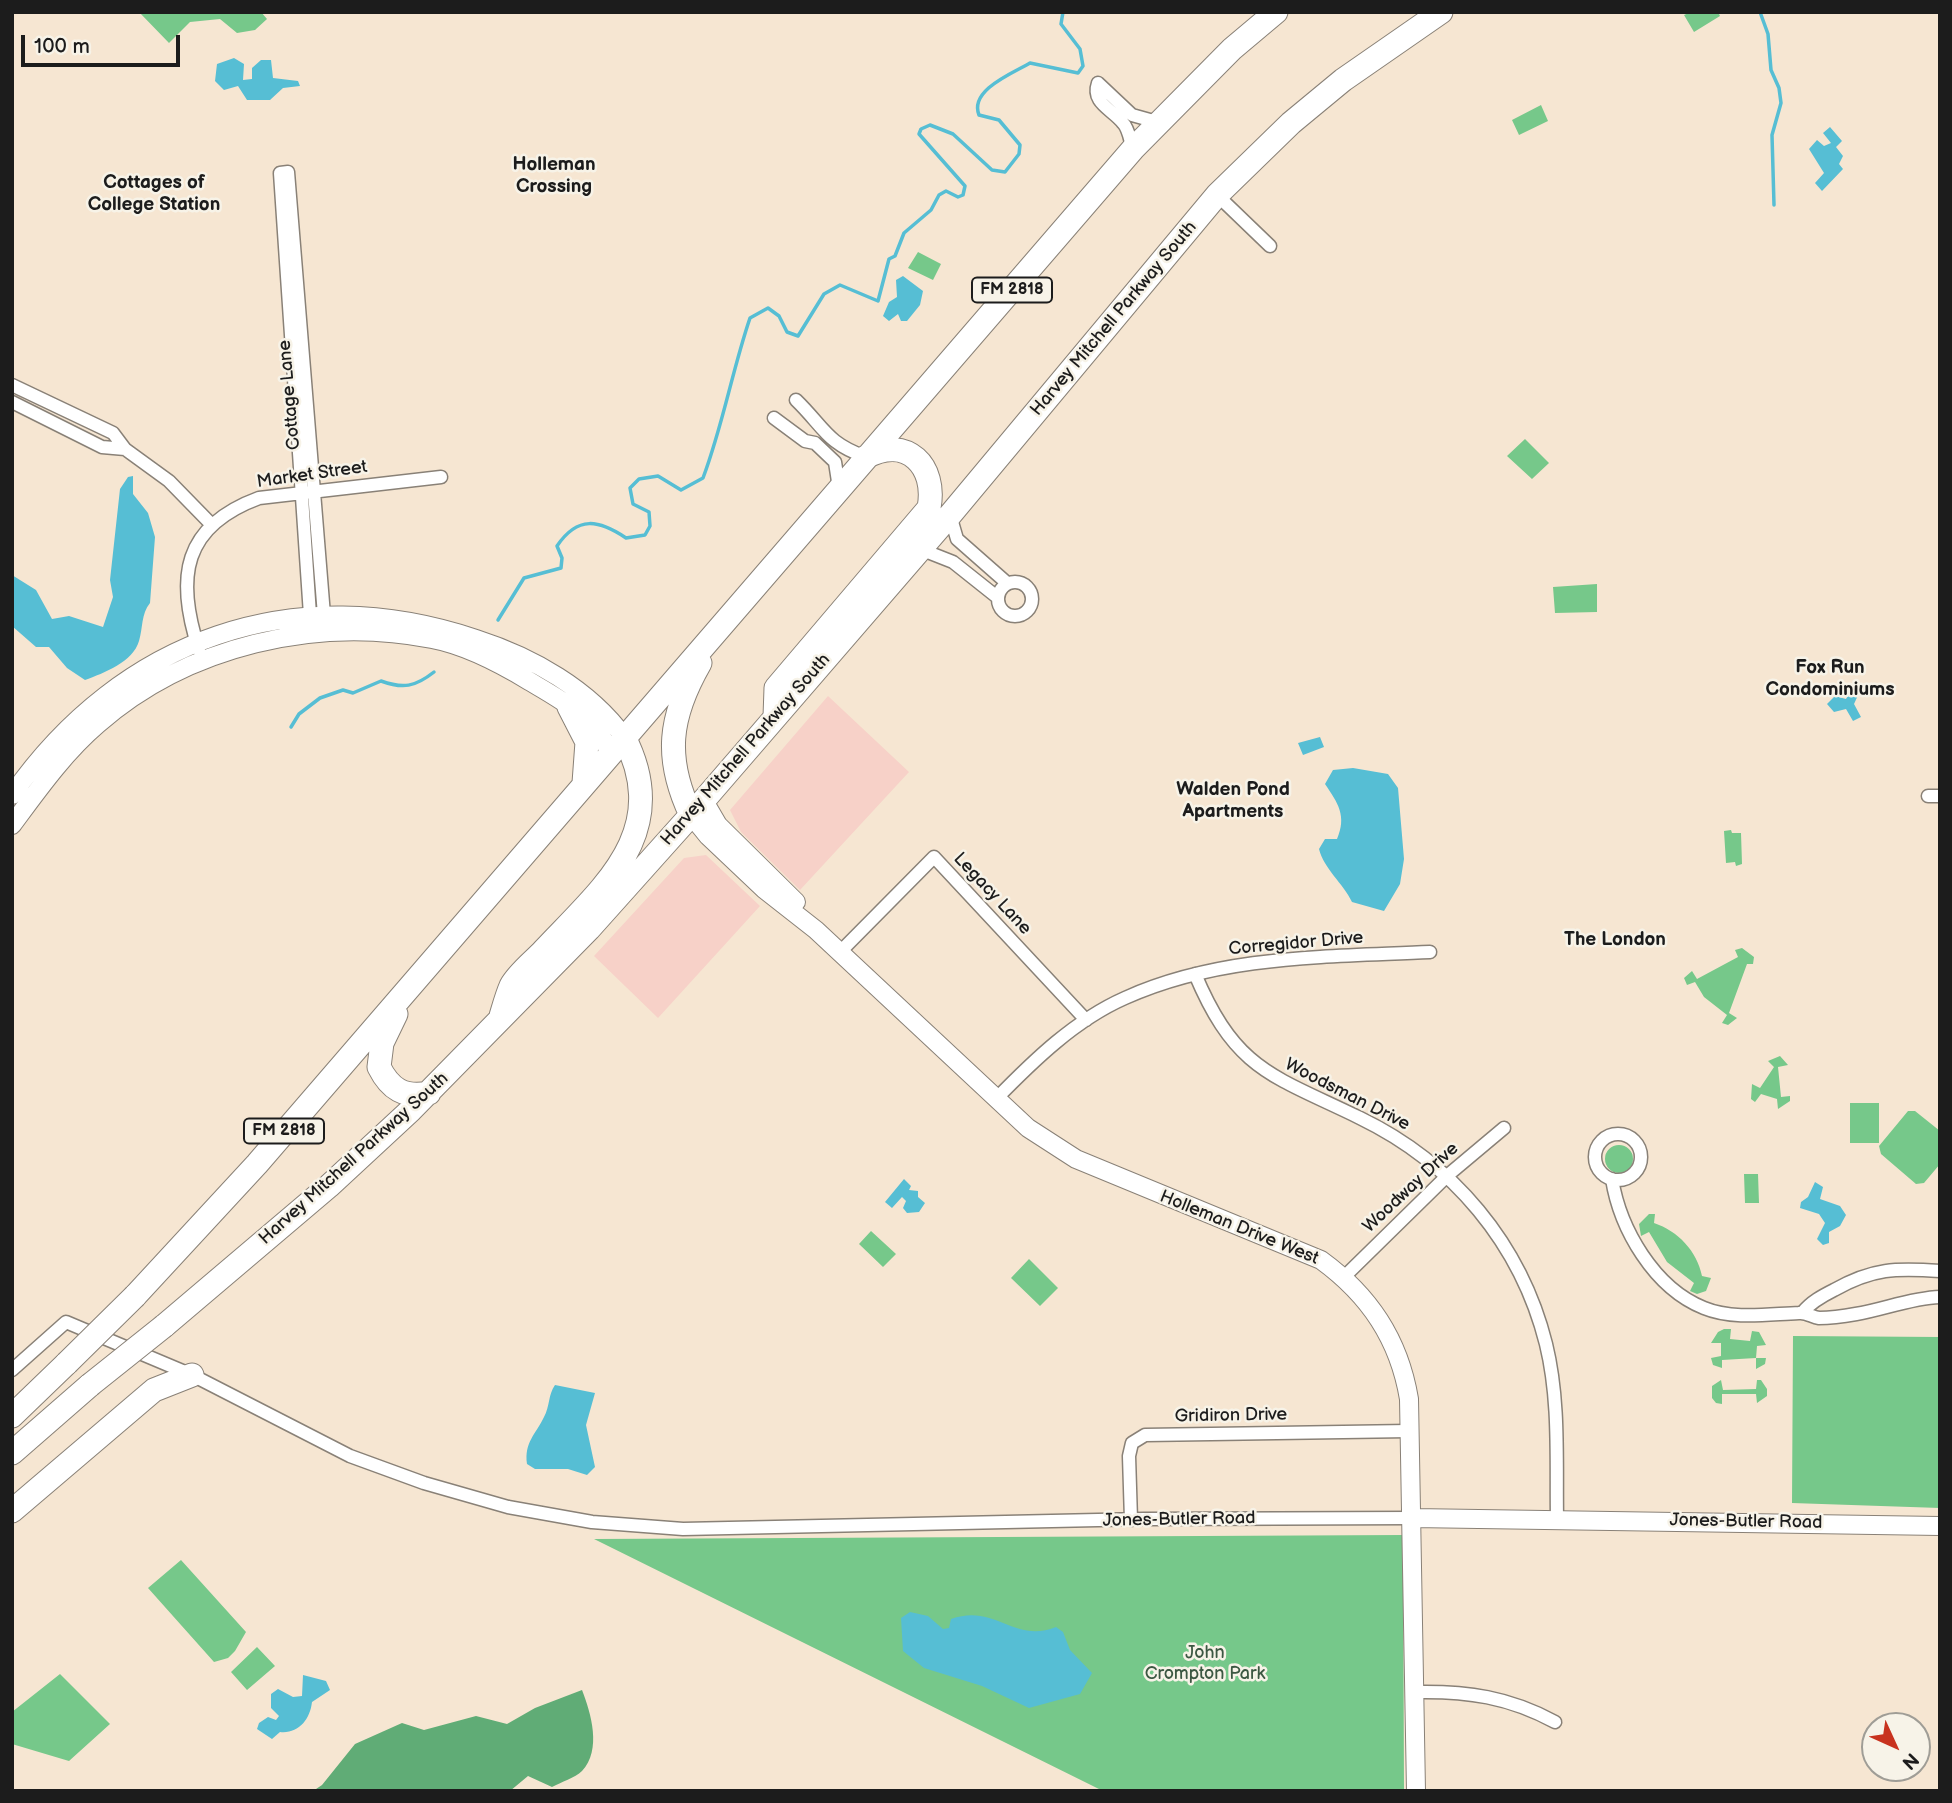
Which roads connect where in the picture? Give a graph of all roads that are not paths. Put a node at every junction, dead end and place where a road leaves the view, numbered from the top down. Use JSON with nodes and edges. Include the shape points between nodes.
{"nodes":[{"id":1,"x":1276,"y":12,"type":"edge"},
{"id":2,"x":1441,"y":12,"type":"edge"},
{"id":3,"x":1157,"y":122,"type":"junction"},
{"id":4,"x":1133,"y":149,"type":"junction"},
{"id":5,"x":284,"y":173,"type":"dead end"},
{"id":6,"x":1217,"y":195,"type":"junction"},
{"id":7,"x":1270,"y":246,"type":"dead end"},
{"id":8,"x":12,"y":385,"type":"edge"},
{"id":9,"x":796,"y":400,"type":"dead end"},
{"id":10,"x":12,"y":402,"type":"edge"},
{"id":11,"x":774,"y":418,"type":"dead end"},
{"id":12,"x":304,"y":438,"type":"junction"},
{"id":13,"x":125,"y":449,"type":"junction"},
{"id":14,"x":866,"y":457,"type":"junction"},
{"id":15,"x":441,"y":477,"type":"dead end"},
{"id":16,"x":839,"y":488,"type":"junction"},
{"id":17,"x":316,"y":491,"type":"junction"},
{"id":18,"x":302,"y":492,"type":"junction"},
{"id":19,"x":950,"y":515,"type":"junction"},
{"id":20,"x":211,"y":524,"type":"junction"},
{"id":21,"x":920,"y":549,"type":"junction"},
{"id":22,"x":1007,"y":583,"type":"junction"},
{"id":23,"x":997,"y":597,"type":"junction"},
{"id":24,"x":317,"y":615,"type":"junction"},
{"id":25,"x":724,"y":621,"type":"junction"},
{"id":26,"x":200,"y":652,"type":"junction"},
{"id":27,"x":569,"y":707,"type":"junction"},
{"id":28,"x":775,"y":717,"type":"junction"},
{"id":29,"x":617,"y":746,"type":"junction"},
{"id":30,"x":583,"y":785,"type":"junction"},
{"id":31,"x":12,"y":795,"type":"edge"},
{"id":32,"x":697,"y":808,"type":"junction"},
{"id":33,"x":12,"y":825,"type":"edge"},
{"id":34,"x":840,"y":952,"type":"junction"},
{"id":35,"x":1430,"y":952,"type":"dead end"},
{"id":36,"x":1195,"y":974,"type":"junction"},
{"id":37,"x":411,"y":984,"type":"junction"},
{"id":38,"x":1086,"y":1020,"type":"junction"},
{"id":39,"x":497,"y":1026,"type":"junction"},
{"id":40,"x":429,"y":1093,"type":"junction"},
{"id":41,"x":995,"y":1100,"type":"junction"},
{"id":42,"x":1504,"y":1128,"type":"dead end"},
{"id":43,"x":1448,"y":1175,"type":"junction"},
{"id":44,"x":1612,"y":1179,"type":"dead end"},
{"id":45,"x":1940,"y":1271,"type":"edge"},
{"id":46,"x":1344,"y":1277,"type":"junction"},
{"id":47,"x":1940,"y":1297,"type":"edge"},
{"id":48,"x":1803,"y":1312,"type":"junction"},
{"id":49,"x":12,"y":1370,"type":"edge"},
{"id":50,"x":192,"y":1375,"type":"junction"},
{"id":51,"x":12,"y":1416,"type":"edge"},
{"id":52,"x":1409,"y":1432,"type":"junction"},
{"id":53,"x":12,"y":1453,"type":"edge"},
{"id":54,"x":12,"y":1511,"type":"edge"},
{"id":55,"x":1413,"y":1518,"type":"junction"},
{"id":56,"x":1557,"y":1519,"type":"junction"},
{"id":57,"x":1131,"y":1520,"type":"junction"},
{"id":58,"x":1940,"y":1526,"type":"edge"},
{"id":59,"x":1416,"y":1692,"type":"junction"},
{"id":60,"x":1555,"y":1722,"type":"dead end"},
{"id":61,"x":1416,"y":1791,"type":"edge"}],
"edges":[{"from":1,"to":3,"type":"highway","number":"FM 2818"},
{"from":2,"to":6,"type":"highway","name":"Harvey Mitchell Parkway South","via":[[1343,80]]},
{"from":3,"to":4,"type":"highway","number":"FM 2818"},
{"from":3,"to":4,"type":"street","via":[[1132,115],[1098,83],[1098,98],[1125,124]]},
{"from":4,"to":14,"type":"highway","number":"FM 2818"},
{"from":5,"to":12,"type":"street","name":"Cottage Lane"},
{"from":6,"to":7,"type":"street"},
{"from":6,"to":19,"type":"highway","name":"Harvey Mitchell Parkway South"},
{"from":8,"to":13,"type":"street","via":[[113,433]]},
{"from":9,"to":14,"type":"street","via":[[839,447]]},
{"from":10,"to":13,"type":"street","via":[[102,447]]},
{"from":11,"to":16,"type":"street","via":[[815,443],[835,462]]},
{"from":12,"to":17,"type":"street","name":"Cottage Lane"},
{"from":12,"to":18,"type":"street","name":"Cottage Lane"},
{"from":13,"to":20,"type":"street","via":[[169,481]]},
{"from":14,"to":16,"type":"highway","number":"FM 2818"},
{"from":14,"to":28,"type":"highway","via":[[882,449],[912,456],[929,475],[929,508],[776,688]]},
{"from":15,"to":17,"type":"street","name":"Market Street"},
{"from":16,"to":25,"type":"highway","number":"FM 2818"},
{"from":17,"to":18,"type":"street","name":"Market Street"},
{"from":17,"to":24,"type":"street","name":"Cottage Lane"},
{"from":18,"to":20,"type":"street","name":"Market Street","via":[[260,498],[232,508]]},
{"from":18,"to":24,"type":"street","name":"Cottage Lane"},
{"from":19,"to":21,"type":"highway","name":"Harvey Mitchell Parkway South"},
{"from":19,"to":22,"type":"street","via":[[957,538]]},
{"from":20,"to":26,"type":"street","name":"Market Street","via":[[190,561],[188,587]]},
{"from":21,"to":23,"type":"street","via":[[953,562]]},
{"from":21,"to":28,"type":"highway","name":"Harvey Mitchell Parkway South"},
{"from":22,"to":23,"type":"street"},
{"from":22,"to":23,"type":"street","via":[[1025,584],[1032,600],[1029,609],[1013,617],[998,606]]},
{"from":24,"to":26,"type":"street","via":[[245,626]]},
{"from":24,"to":29,"type":"street","via":[[367,614],[433,626],[504,648],[579,693],[613,723]]},
{"from":25,"to":29,"type":"highway","number":"FM 2818"},
{"from":25,"to":32,"type":"highway","via":[[677,712],[673,760],[681,794]]},
{"from":26,"to":27,"type":"street","via":[[295,635],[397,634],[434,639],[514,672]]},
{"from":26,"to":31,"type":"street","via":[[139,672],[88,709]]},
{"from":26,"to":33,"type":"street","via":[[98,724],[63,759]]},
{"from":27,"to":29,"type":"street"},
{"from":27,"to":30,"type":"highway","via":[[587,742]]},
{"from":28,"to":32,"type":"highway","name":"Harvey Mitchell Parkway South"},
{"from":29,"to":30,"type":"highway","number":"FM 2818"},
{"from":29,"to":39,"type":"highway","via":[[636,762],[641,783],[642,805],[633,843],[609,878],[512,984]]},
{"from":30,"to":37,"type":"highway","number":"FM 2818"},
{"from":32,"to":34,"type":"street","name":"Holleman Drive West","via":[[708,836]]},
{"from":32,"to":39,"type":"highway","name":"Harvey Mitchell Parkway South"},
{"from":34,"to":38,"type":"street","name":"Legacy Lane","via":[[934,857]]},
{"from":34,"to":41,"type":"street","name":"Holleman Drive West"},
{"from":35,"to":36,"type":"street","name":"Corregidor Drive","via":[[1293,959]]},
{"from":36,"to":38,"type":"street","name":"Corregidor Drive","via":[[1124,998]]},
{"from":36,"to":43,"type":"street","name":"Woodsman Drive","via":[[1225,1032],[1266,1073],[1391,1134]]},
{"from":37,"to":40,"type":"highway","via":[[382,1043],[379,1067],[385,1079],[404,1094]]},
{"from":37,"to":51,"type":"highway","number":"FM 2818","bridge":true,"via":[[257,1164],[135,1296]]},
{"from":38,"to":41,"type":"street","name":"Corregidor Drive"},
{"from":39,"to":40,"type":"highway","name":"Harvey Mitchell Parkway South"},
{"from":40,"to":53,"type":"highway","name":"Harvey Mitchell Parkway South","bridge":true,"via":[[329,1186]]},
{"from":41,"to":46,"type":"street","name":"Holleman Drive West","via":[[1076,1159],[1166,1199],[1301,1249]]},
{"from":42,"to":43,"type":"street","name":"Woodway Drive"},
{"from":43,"to":46,"type":"street","name":"Woodway Drive"},
{"from":43,"to":56,"type":"street","name":"Woodsman Drive","via":[[1521,1271],[1546,1344],[1556,1415]]},
{"from":44,"to":48,"type":"street","via":[[1626,1230],[1647,1262],[1679,1292],[1704,1308],[1726,1312],[1769,1317]]},
{"from":45,"to":48,"type":"street","via":[[1903,1267],[1871,1272],[1819,1298]]},
{"from":46,"to":52,"type":"street","name":"Holleman Drive West","via":[[1372,1307],[1395,1346],[1406,1382]]},
{"from":47,"to":48,"type":"street","via":[[1857,1314],[1817,1318]]},
{"from":49,"to":50,"type":"street","name":"Jones-Butler Road","via":[[66,1322]]},
{"from":50,"to":54,"type":"highway","via":[[154,1390]]},
{"from":50,"to":57,"type":"street","name":"Jones-Butler Road","via":[[350,1456],[508,1507],[592,1522],[683,1529]]},
{"from":52,"to":55,"type":"street","name":"Holleman Drive West"},
{"from":52,"to":57,"type":"street","name":"Gridiron Drive","via":[[1145,1435],[1132,1443],[1129,1455]]},
{"from":55,"to":56,"type":"street","name":"Jones-Butler Road"},
{"from":55,"to":57,"type":"street","name":"Jones-Butler Road"},
{"from":55,"to":59,"type":"street","name":"Holleman Drive West"},
{"from":56,"to":58,"type":"street","name":"Jones-Butler Road"},
{"from":59,"to":60,"type":"street","via":[[1488,1695]]},
{"from":59,"to":61,"type":"street","name":"Holleman Drive West"}]}
